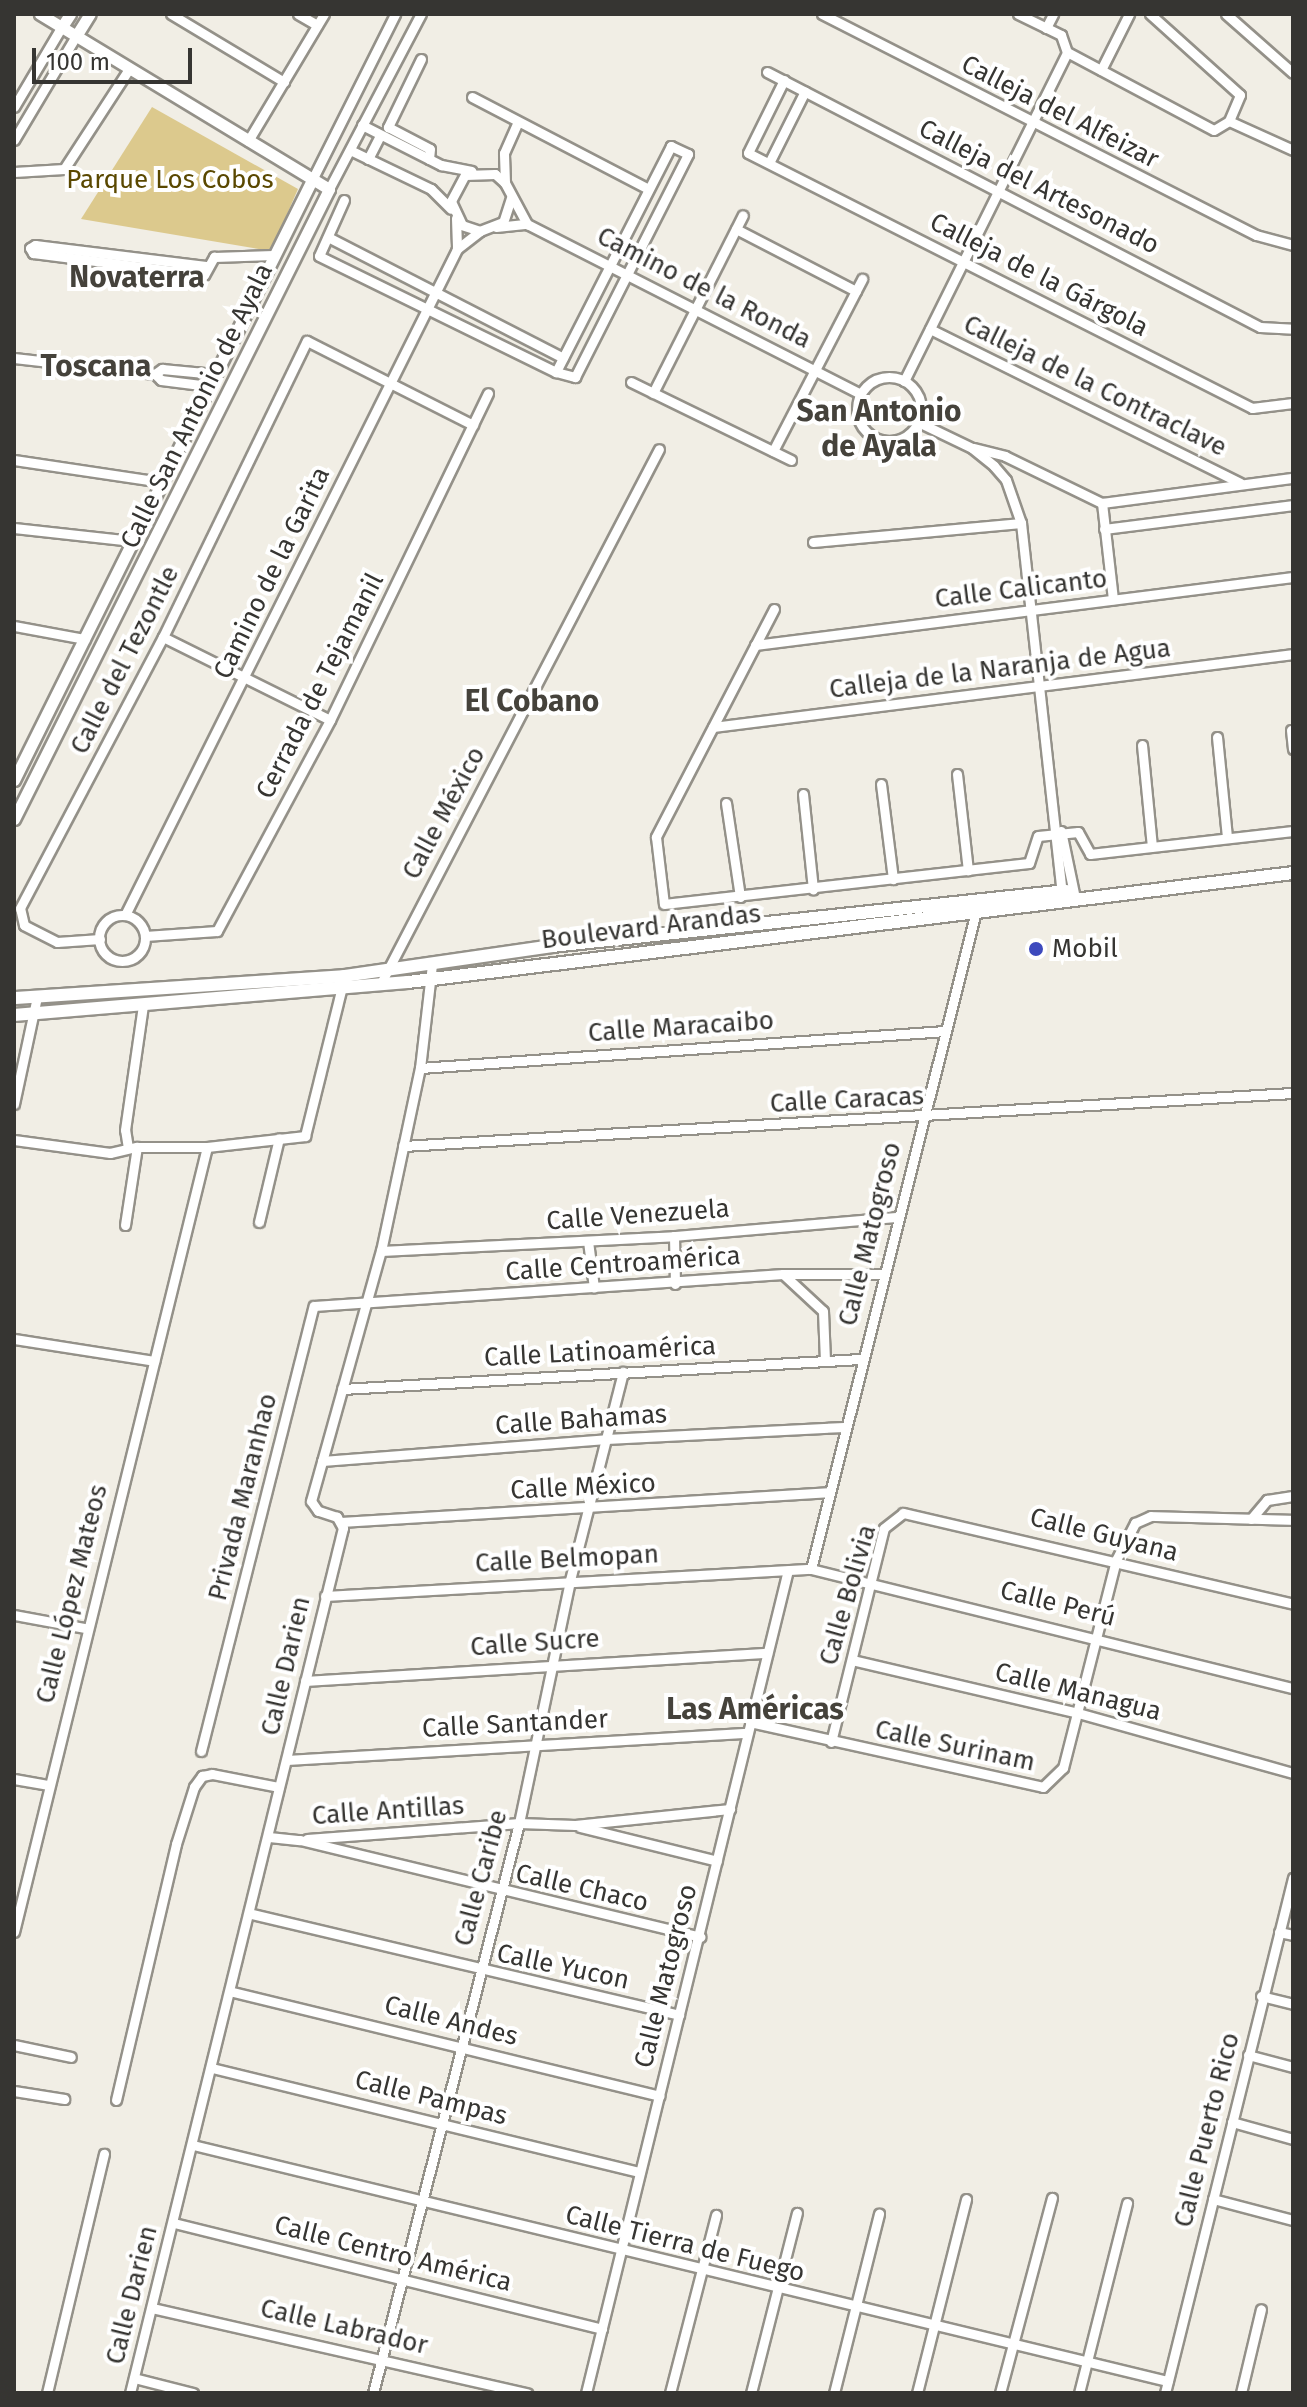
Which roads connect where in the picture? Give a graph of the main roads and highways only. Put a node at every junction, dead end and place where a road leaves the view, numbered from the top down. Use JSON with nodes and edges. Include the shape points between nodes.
{"nodes":[{"id":1,"x":1293,"y":866,"type":"edge"},
{"id":2,"x":1293,"y":873,"type":"edge"},
{"id":3,"x":1068,"y":895,"type":"junction"},
{"id":4,"x":432,"y":972,"type":"junction"},
{"id":5,"x":343,"y":982,"type":"junction"},
{"id":6,"x":14,"y":998,"type":"edge"},
{"id":7,"x":14,"y":1015,"type":"edge"}],
"edges":[{"from":1,"to":3,"type":"main road","name":"Boulevard Arandas"},
{"from":2,"to":3,"type":"main road","name":"Boulevard Arandas"},
{"from":3,"to":4,"type":"main road","name":"Boulevard Arandas","via":[[976,911]]},
{"from":3,"to":4,"type":"main road","name":"Boulevard Arandas","via":[[552,946]]},
{"from":4,"to":5,"type":"main road","name":"Boulevard Arandas","via":[[387,971]]},
{"from":4,"to":5,"type":"main road","name":"Boulevard Arandas","via":[[380,985]]},
{"from":5,"to":6,"type":"main road","name":"Boulevard Arandas"},
{"from":5,"to":7,"type":"main road","name":"Boulevard Arandas"}]}
